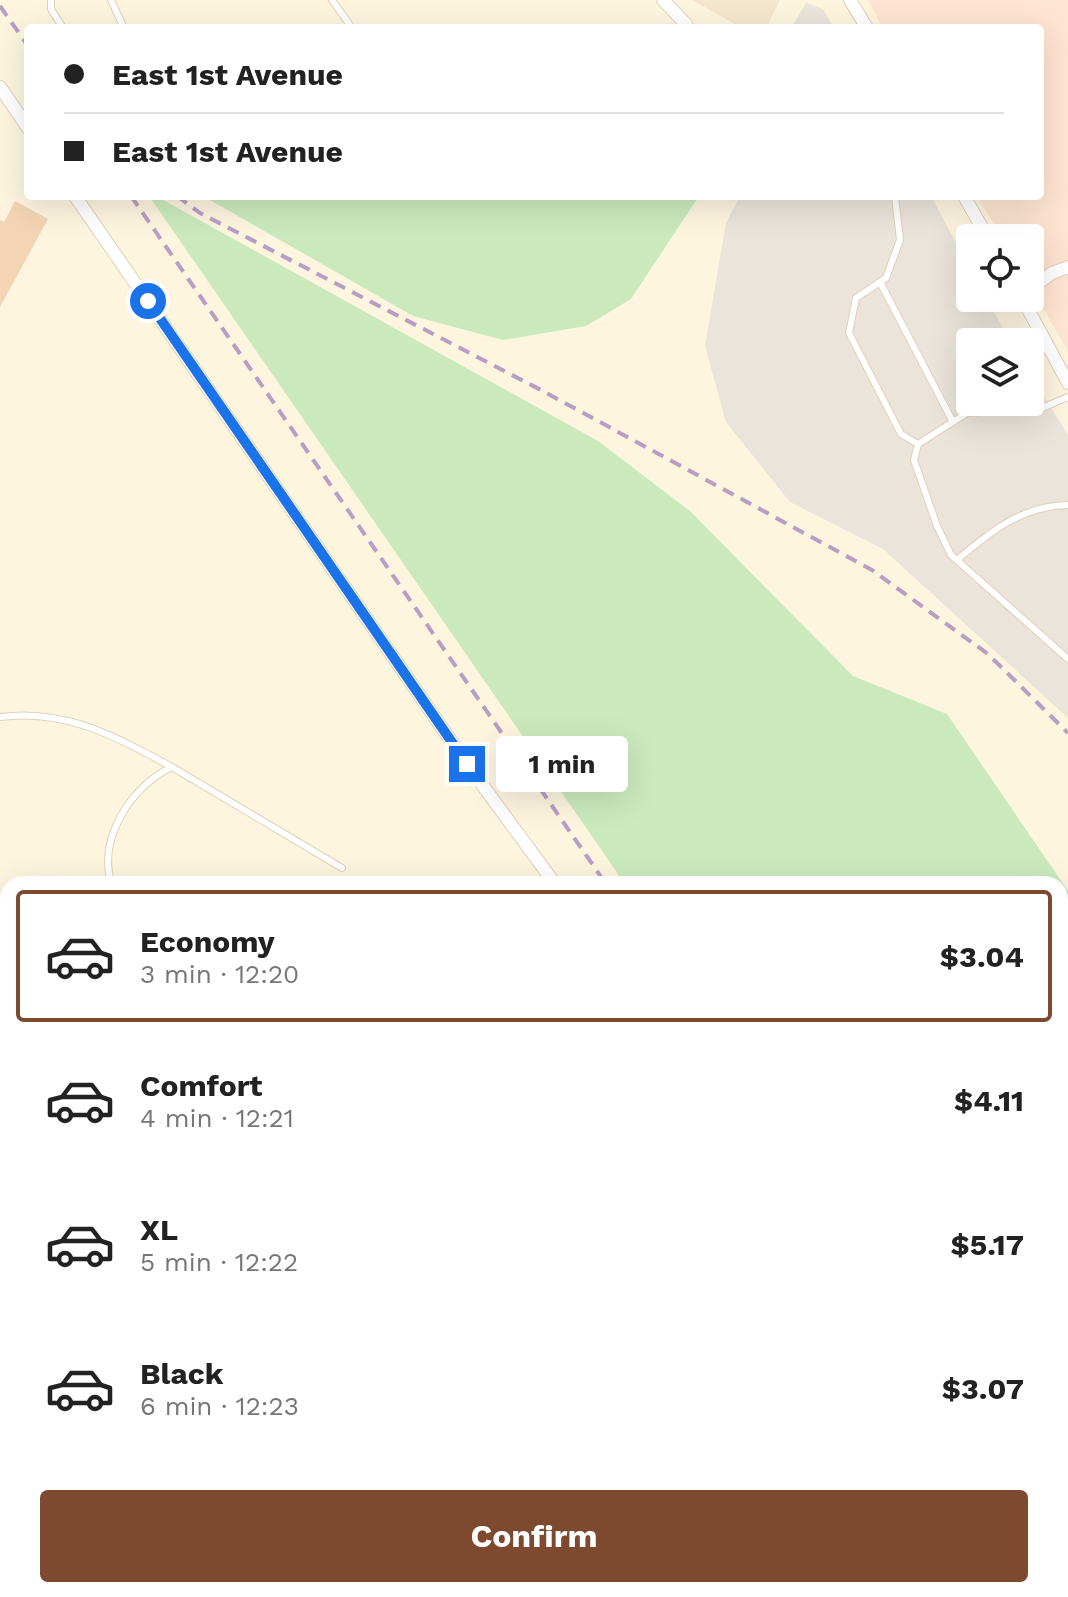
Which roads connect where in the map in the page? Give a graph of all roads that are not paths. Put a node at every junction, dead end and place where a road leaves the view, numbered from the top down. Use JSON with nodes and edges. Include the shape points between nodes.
{"nodes":[{"id":1,"x":51,"y":0,"type":"edge"},
{"id":2,"x":111,"y":0,"type":"edge"},
{"id":3,"x":332,"y":0,"type":"edge"},
{"id":4,"x":663,"y":0,"type":"edge"},
{"id":5,"x":850,"y":0,"type":"edge"},
{"id":6,"x":60,"y":24,"type":"edge"},
{"id":7,"x":122,"y":24,"type":"edge"},
{"id":8,"x":349,"y":24,"type":"edge"},
{"id":9,"x":686,"y":24,"type":"dead end"},
{"id":10,"x":865,"y":24,"type":"edge"},
{"id":11,"x":0,"y":87,"type":"edge"},
{"id":12,"x":24,"y":122,"type":"edge"},
{"id":13,"x":78,"y":200,"type":"edge"},
{"id":14,"x":895,"y":200,"type":"edge"},
{"id":15,"x":966,"y":200,"type":"edge"},
{"id":16,"x":980,"y":224,"type":"edge"},
{"id":17,"x":1068,"y":267,"type":"edge"},
{"id":18,"x":1044,"y":279,"type":"edge"},
{"id":19,"x":880,"y":282,"type":"junction"},
{"id":20,"x":1030,"y":312,"type":"edge"},
{"id":21,"x":1068,"y":383,"type":"edge"},
{"id":22,"x":1068,"y":397,"type":"edge"},
{"id":23,"x":953,"y":422,"type":"junction"},
{"id":24,"x":918,"y":444,"type":"junction"},
{"id":25,"x":1068,"y":505,"type":"edge"},
{"id":26,"x":957,"y":560,"type":"junction"},
{"id":27,"x":1068,"y":659,"type":"edge"},
{"id":28,"x":0,"y":710,"type":"edge"},
{"id":29,"x":9,"y":716,"type":"junction"},
{"id":30,"x":0,"y":717,"type":"edge"},
{"id":31,"x":172,"y":767,"type":"junction"},
{"id":32,"x":342,"y":868,"type":"dead end"},
{"id":33,"x":109,"y":876,"type":"edge"},
{"id":34,"x":549,"y":876,"type":"edge"}],
"edges":[{"from":1,"to":6,"type":"lane"},
{"from":2,"to":7,"type":"lane"},
{"from":3,"to":8,"type":"lane"},
{"from":4,"to":9,"type":"street"},
{"from":5,"to":10,"type":"street"},
{"from":11,"to":12,"type":"street"},
{"from":13,"to":34,"type":"street"},
{"from":14,"to":19,"type":"lane","via":[[900,240]]},
{"from":15,"to":16,"type":"street"},
{"from":17,"to":18,"type":"street"},
{"from":19,"to":23,"type":"lane"},
{"from":19,"to":24,"type":"lane","via":[[856,298],[849,333],[901,434]]},
{"from":20,"to":21,"type":"street"},
{"from":22,"to":23,"type":"lane","via":[[1042,408],[967,413]]},
{"from":23,"to":24,"type":"lane"},
{"from":24,"to":26,"type":"lane","via":[[914,460],[937,526]]},
{"from":25,"to":26,"type":"lane","via":[[1042,505],[1022,513]]},
{"from":26,"to":27,"type":"lane"},
{"from":28,"to":29,"type":"lane"},
{"from":29,"to":30,"type":"lane"},
{"from":29,"to":31,"type":"lane","via":[[78,720]]},
{"from":31,"to":32,"type":"lane"},
{"from":31,"to":33,"type":"lane","via":[[152,776],[135,794],[108,844]]}]}
